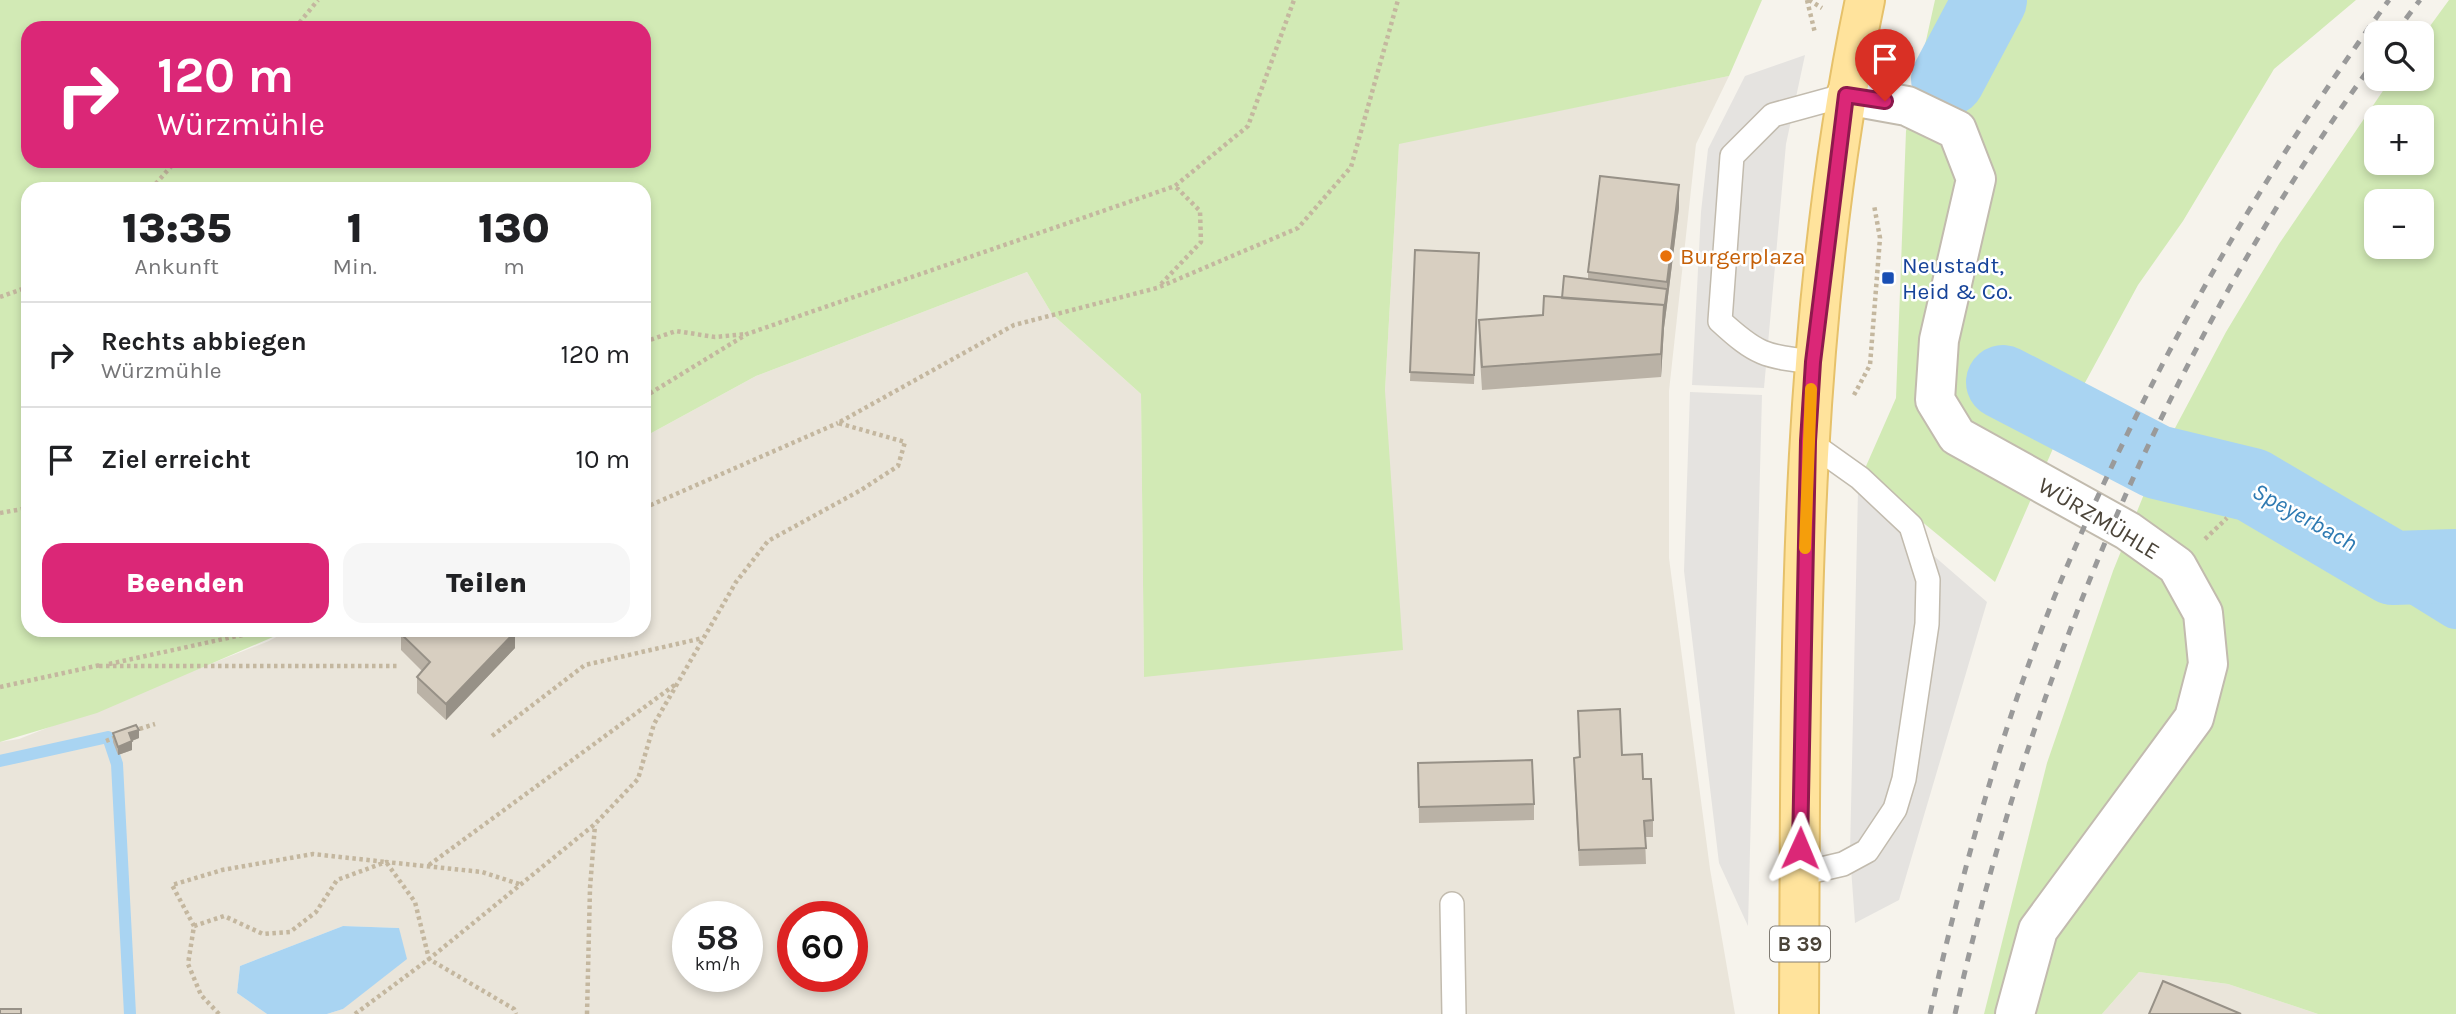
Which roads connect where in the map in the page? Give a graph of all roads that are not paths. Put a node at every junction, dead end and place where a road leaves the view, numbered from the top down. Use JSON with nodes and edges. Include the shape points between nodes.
{"nodes":[{"id":1,"x":1862,"y":16,"type":"edge"},
{"id":2,"x":1846,"y":95,"type":"junction"},
{"id":3,"x":1813,"y":362,"type":"junction"},
{"id":4,"x":1808,"y":441,"type":"junction"},
{"id":5,"x":1800,"y":874,"type":"junction"},
{"id":6,"x":1452,"y":904,"type":"dead end"},
{"id":7,"x":1454,"y":1014,"type":"edge"},
{"id":8,"x":1799,"y":1014,"type":"edge"},
{"id":9,"x":2015,"y":1014,"type":"edge"}],
"edges":[{"from":1,"to":2,"type":"main road","number":"B 39"},
{"from":2,"to":3,"type":"main road","number":"B 39"},
{"from":2,"to":3,"type":"lane","via":[[1773,115],[1732,156],[1720,321],[1744,343],[1769,357]]},
{"from":2,"to":9,"type":"street","name":"WÜRZMÜHLE","via":[[1907,106],[1957,130],[1976,179],[1939,340],[1935,400],[1957,436],[2129,531],[2177,566],[2203,613],[2207,664],[2194,718],[2038,930]]},
{"from":3,"to":4,"type":"main road","number":"B 39"},
{"from":4,"to":5,"type":"main road","number":"B 39"},
{"from":4,"to":5,"type":"lane","via":[[1860,478],[1911,526],[1928,580],[1927,624],[1904,779],[1895,809],[1867,851],[1843,864]]},
{"from":5,"to":8,"type":"main road","number":"B 39"},
{"from":6,"to":7,"type":"lane"}]}
